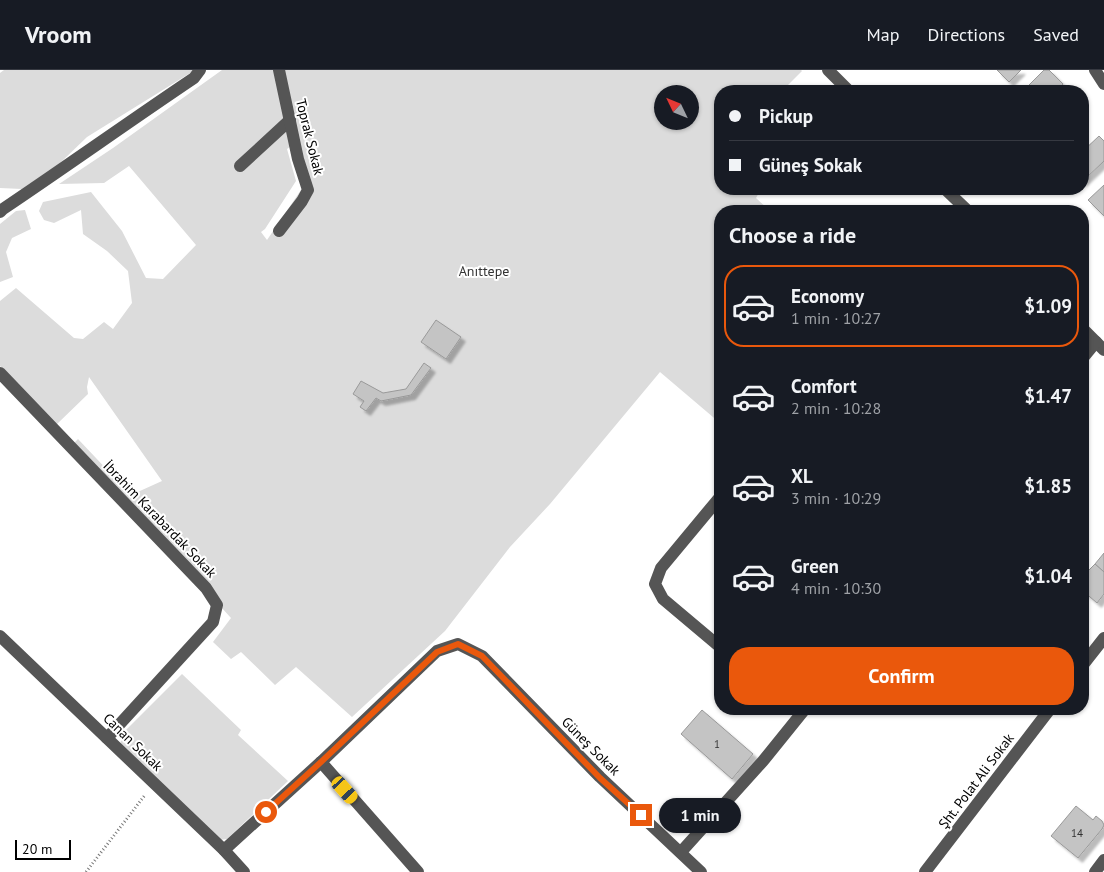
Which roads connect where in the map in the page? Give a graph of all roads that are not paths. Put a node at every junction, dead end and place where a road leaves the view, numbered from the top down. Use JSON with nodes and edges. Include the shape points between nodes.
{"nodes":[{"id":1,"x":200,"y":70,"type":"edge"},
{"id":2,"x":279,"y":70,"type":"edge"},
{"id":3,"x":828,"y":70,"type":"edge"},
{"id":4,"x":1095,"y":70,"type":"edge"},
{"id":5,"x":1104,"y":84,"type":"edge"},
{"id":6,"x":843,"y":85,"type":"edge"},
{"id":7,"x":290,"y":120,"type":"junction"},
{"id":8,"x":240,"y":166,"type":"dead end"},
{"id":9,"x":951,"y":195,"type":"edge"},
{"id":10,"x":962,"y":205,"type":"edge"},
{"id":11,"x":1,"y":209,"type":"edge"},
{"id":12,"x":279,"y":231,"type":"dead end"},
{"id":13,"x":1089,"y":335,"type":"edge"},
{"id":14,"x":1100,"y":346,"type":"edge"},
{"id":15,"x":1089,"y":354,"type":"edge"},
{"id":16,"x":0,"y":373,"type":"edge"},
{"id":17,"x":714,"y":505,"type":"edge"},
{"id":18,"x":0,"y":636,"type":"edge"},
{"id":19,"x":1104,"y":638,"type":"edge"},
{"id":20,"x":714,"y":642,"type":"edge"},
{"id":21,"x":1089,"y":657,"type":"edge"},
{"id":22,"x":796,"y":715,"type":"edge"},
{"id":23,"x":1045,"y":715,"type":"edge"},
{"id":24,"x":107,"y":738,"type":"junction"},
{"id":25,"x":321,"y":762,"type":"junction"},
{"id":26,"x":224,"y":850,"type":"junction"},
{"id":27,"x":681,"y":852,"type":"junction"},
{"id":28,"x":1104,"y":860,"type":"edge"},
{"id":29,"x":244,"y":872,"type":"edge"},
{"id":30,"x":418,"y":872,"type":"edge"},
{"id":31,"x":701,"y":872,"type":"edge"},
{"id":32,"x":925,"y":872,"type":"edge"},
{"id":33,"x":1095,"y":872,"type":"edge"}],
"edges":[{"from":1,"to":11,"type":"street","via":[[194,78],[70,165]]},
{"from":2,"to":7,"type":"street","name":"Toprak Sokak"},
{"from":3,"to":6,"type":"street"},
{"from":4,"to":5,"type":"street"},
{"from":7,"to":8,"type":"street"},
{"from":7,"to":12,"type":"street","name":"Toprak Sokak","via":[[308,190]]},
{"from":9,"to":10,"type":"street"},
{"from":13,"to":14,"type":"street"},
{"from":14,"to":15,"type":"street"},
{"from":16,"to":24,"type":"street","name":"İbrahim Karabardak Sokak","via":[[206,588],[216,605],[213,622]]},
{"from":17,"to":20,"type":"street","via":[[661,568],[654,584],[663,599]]},
{"from":18,"to":24,"type":"street","name":"Canan Sokak"},
{"from":19,"to":21,"type":"street"},
{"from":22,"to":27,"type":"street","via":[[763,761]]},
{"from":23,"to":32,"type":"street","name":"Şht. Polat Ali Sokak"},
{"from":24,"to":26,"type":"street","name":"Canan Sokak"},
{"from":25,"to":26,"type":"street"},
{"from":25,"to":27,"type":"street","name":"Güneş Sokak","via":[[437,652],[458,644],[482,656],[600,778]]},
{"from":25,"to":30,"type":"street"},
{"from":26,"to":29,"type":"street","name":"Canan Sokak"},
{"from":27,"to":31,"type":"street","name":"Güneş Sokak"},
{"from":28,"to":33,"type":"street"}]}
